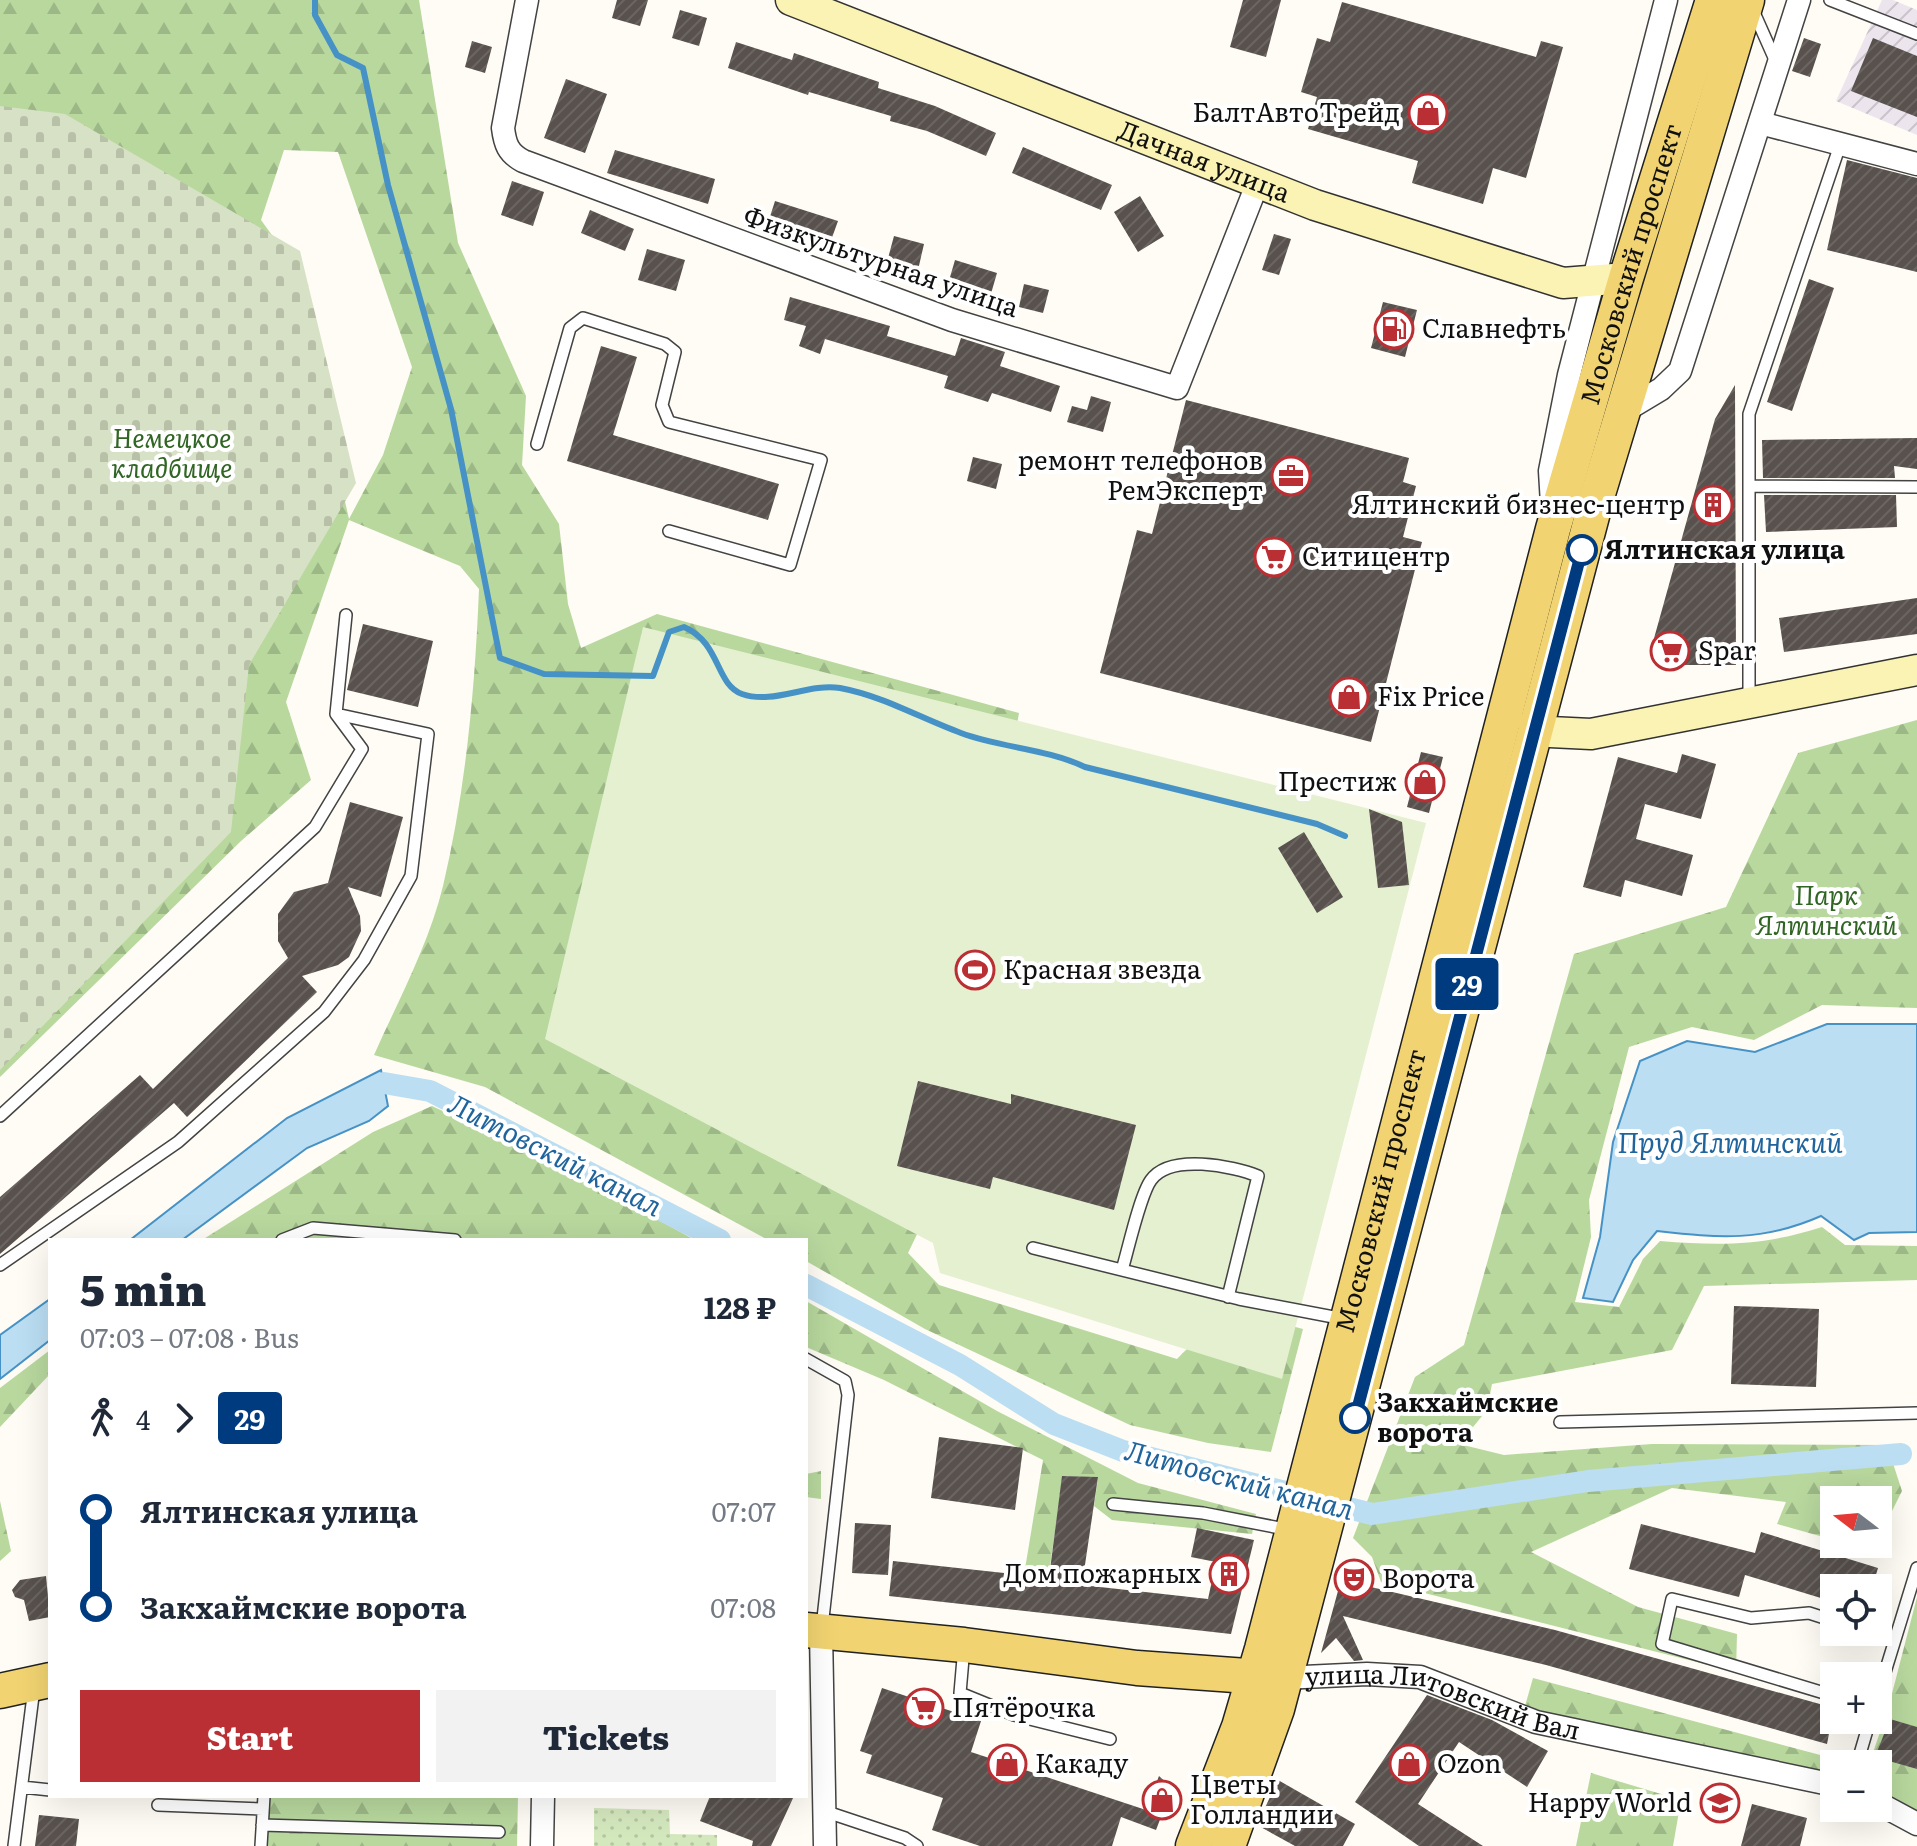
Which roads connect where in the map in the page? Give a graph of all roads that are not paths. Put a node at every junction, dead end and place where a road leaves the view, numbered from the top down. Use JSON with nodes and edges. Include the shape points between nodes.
{"nodes":[{"id":1,"x":527,"y":0,"type":"edge"},
{"id":2,"x":791,"y":0,"type":"edge"},
{"id":3,"x":1666,"y":0,"type":"edge"},
{"id":4,"x":1713,"y":0,"type":"edge"},
{"id":5,"x":1748,"y":0,"type":"edge"},
{"id":6,"x":1799,"y":0,"type":"edge"},
{"id":7,"x":1830,"y":0,"type":"edge"},
{"id":8,"x":1917,"y":34,"type":"edge"},
{"id":9,"x":1778,"y":66,"type":"junction"},
{"id":10,"x":1760,"y":123,"type":"junction"},
{"id":11,"x":1840,"y":145,"type":"junction"},
{"id":12,"x":1917,"y":164,"type":"edge"},
{"id":13,"x":1258,"y":182,"type":"junction"},
{"id":14,"x":1626,"y":278,"type":"junction"},
{"id":15,"x":1591,"y":283,"type":"junction"},
{"id":16,"x":1620,"y":413,"type":"junction"},
{"id":17,"x":537,"y":444,"type":"dead end"},
{"id":18,"x":1749,"y":486,"type":"junction"},
{"id":19,"x":1917,"y":487,"type":"edge"},
{"id":20,"x":1553,"y":529,"type":"junction"},
{"id":21,"x":669,"y":531,"type":"dead end"},
{"id":22,"x":346,"y":615,"type":"dead end"},
{"id":23,"x":1917,"y":670,"type":"edge"},
{"id":24,"x":1749,"y":704,"type":"junction"},
{"id":25,"x":336,"y":714,"type":"junction"},
{"id":26,"x":1534,"y":724,"type":"junction"},
{"id":27,"x":0,"y":1116,"type":"edge"},
{"id":28,"x":287,"y":1238,"type":"edge"},
{"id":29,"x":431,"y":1238,"type":"edge"},
{"id":30,"x":1033,"y":1248,"type":"dead end"},
{"id":31,"x":0,"y":1265,"type":"edge"},
{"id":32,"x":1122,"y":1270,"type":"junction"},
{"id":33,"x":1228,"y":1297,"type":"junction"},
{"id":34,"x":1349,"y":1320,"type":"junction"},
{"id":35,"x":808,"y":1360,"type":"edge"},
{"id":36,"x":1917,"y":1413,"type":"edge"},
{"id":37,"x":1560,"y":1422,"type":"dead end"},
{"id":38,"x":1113,"y":1504,"type":"dead end"},
{"id":39,"x":1313,"y":1506,"type":"junction"},
{"id":40,"x":1917,"y":1568,"type":"edge"},
{"id":41,"x":1820,"y":1617,"type":"edge"},
{"id":42,"x":814,"y":1631,"type":"edge"},
{"id":43,"x":1892,"y":1637,"type":"edge"},
{"id":44,"x":1895,"y":1638,"type":"junction"},
{"id":45,"x":964,"y":1645,"type":"junction"},
{"id":46,"x":1888,"y":1662,"type":"edge"},
{"id":47,"x":1268,"y":1678,"type":"junction"},
{"id":48,"x":42,"y":1682,"type":"edge"},
{"id":49,"x":0,"y":1691,"type":"edge"},
{"id":50,"x":1820,"y":1692,"type":"edge"},
{"id":51,"x":1110,"y":1739,"type":"dead end"},
{"id":52,"x":1820,"y":1782,"type":"edge"},
{"id":53,"x":22,"y":1787,"type":"junction"},
{"id":54,"x":48,"y":1790,"type":"edge"},
{"id":55,"x":264,"y":1798,"type":"edge"},
{"id":56,"x":543,"y":1798,"type":"edge"},
{"id":57,"x":226,"y":1802,"type":"edge"},
{"id":58,"x":158,"y":1805,"type":"dead end"},
{"id":59,"x":263,"y":1809,"type":"junction"},
{"id":60,"x":824,"y":1811,"type":"junction"},
{"id":61,"x":1892,"y":1811,"type":"edge"},
{"id":62,"x":1917,"y":1824,"type":"edge"},
{"id":63,"x":262,"y":1825,"type":"junction"},
{"id":64,"x":499,"y":1832,"type":"dead end"},
{"id":65,"x":14,"y":1846,"type":"edge"},
{"id":66,"x":261,"y":1846,"type":"edge"},
{"id":67,"x":542,"y":1846,"type":"edge"},
{"id":68,"x":825,"y":1846,"type":"edge"},
{"id":69,"x":917,"y":1846,"type":"edge"},
{"id":70,"x":1193,"y":1846,"type":"edge"},
{"id":71,"x":1228,"y":1846,"type":"edge"}],
"edges":[{"from":1,"to":13,"type":"street","name":"Физкультурная улица","via":[[503,128],[512,155],[952,320],[1177,388]]},
{"from":2,"to":13,"type":"street","name":"Дачная улица"},
{"from":3,"to":15,"type":"street","name":"Московский проспект"},
{"from":4,"to":14,"type":"main road","name":"Московский проспект"},
{"from":5,"to":9,"type":"lane"},
{"from":5,"to":16,"type":"main road","name":"Московский проспект"},
{"from":6,"to":9,"type":"street","name":"Московский проспект"},
{"from":7,"to":8,"type":"lane"},
{"from":9,"to":10,"type":"street","name":"Московский проспект"},
{"from":10,"to":11,"type":"street"},
{"from":10,"to":16,"type":"street","name":"Московский проспект","via":[[1680,371]]},
{"from":11,"to":12,"type":"street"},
{"from":11,"to":18,"type":"lane","via":[[1749,414]]},
{"from":13,"to":15,"type":"street","name":"Дачная улица","via":[[1563,283]]},
{"from":14,"to":15,"type":"street","name":"Дачная улица"},
{"from":14,"to":20,"type":"main road","name":"Московский проспект"},
{"from":15,"to":20,"type":"street","name":"Московский проспект","via":[[1550,471]]},
{"from":16,"to":26,"type":"main road","name":"Московский проспект"},
{"from":17,"to":21,"type":"lane","via":[[570,328],[583,318],[665,344],[675,352],[662,405],[669,422],[821,460],[790,565]]},
{"from":18,"to":19,"type":"lane"},
{"from":18,"to":24,"type":"lane"},
{"from":20,"to":34,"type":"main road","name":"Московский проспект"},
{"from":22,"to":25,"type":"lane"},
{"from":23,"to":24,"type":"street"},
{"from":24,"to":26,"type":"street","via":[[1659,721],[1564,719]]},
{"from":25,"to":27,"type":"lane","via":[[362,749],[315,827]]},
{"from":25,"to":31,"type":"lane","via":[[428,734],[411,876],[364,960],[324,1012],[178,1142]]},
{"from":26,"to":39,"type":"main road","name":"Московский проспект"},
{"from":28,"to":29,"type":"lane","via":[[313,1228]]},
{"from":30,"to":32,"type":"lane"},
{"from":32,"to":33,"type":"lane"},
{"from":32,"to":33,"type":"lane","via":[[1151,1179],[1167,1168],[1188,1164],[1231,1167],[1258,1176]]},
{"from":33,"to":34,"type":"lane"},
{"from":34,"to":39,"type":"main road","name":"Московский проспект"},
{"from":35,"to":42,"type":"lane","via":[[845,1381],[848,1395]]},
{"from":36,"to":37,"type":"lane"},
{"from":38,"to":39,"type":"lane","via":[[1203,1513]]},
{"from":39,"to":47,"type":"main road","name":"Московский проспект"},
{"from":40,"to":44,"type":"lane"},
{"from":41,"to":50,"type":"lane","via":[[1751,1618],[1672,1599],[1662,1644]]},
{"from":42,"to":45,"type":"main road","name":"улица Литовский Вал"},
{"from":42,"to":60,"type":"street"},
{"from":43,"to":44,"type":"lane"},
{"from":44,"to":46,"type":"lane"},
{"from":45,"to":47,"type":"main road","name":"улица Литовский Вал"},
{"from":45,"to":51,"type":"lane","via":[[960,1693],[1014,1715]]},
{"from":47,"to":52,"type":"street","name":"улица Литовский Вал","via":[[1420,1677],[1536,1722]]},
{"from":47,"to":70,"type":"main road","name":"Московский проспект","via":[[1239,1727]]},
{"from":47,"to":71,"type":"main road","name":"Московский проспект","via":[[1269,1738]]},
{"from":48,"to":49,"type":"main road"},
{"from":48,"to":53,"type":"lane"},
{"from":53,"to":54,"type":"lane"},
{"from":53,"to":65,"type":"lane"},
{"from":55,"to":59,"type":"lane"},
{"from":56,"to":67,"type":"street"},
{"from":57,"to":58,"type":"lane"},
{"from":57,"to":59,"type":"lane"},
{"from":59,"to":63,"type":"lane"},
{"from":60,"to":68,"type":"street"},
{"from":60,"to":69,"type":"lane"},
{"from":61,"to":62,"type":"street"},
{"from":63,"to":64,"type":"lane"},
{"from":63,"to":66,"type":"lane"}]}
